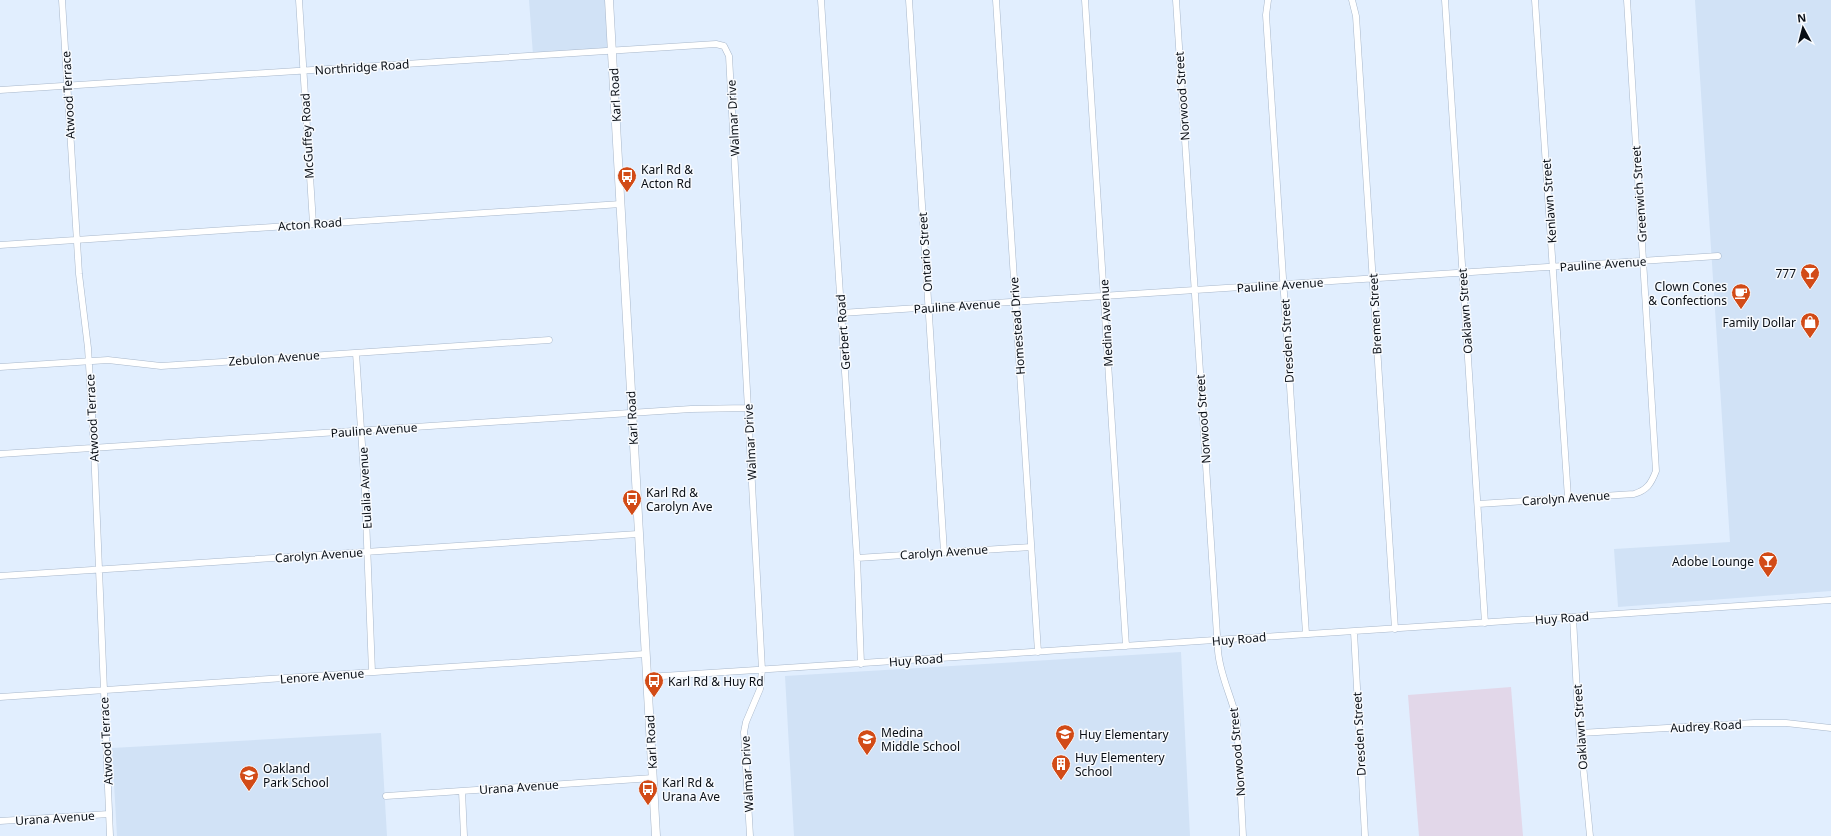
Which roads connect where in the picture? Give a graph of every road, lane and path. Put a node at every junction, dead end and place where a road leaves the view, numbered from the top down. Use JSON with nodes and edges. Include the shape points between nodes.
{"nodes":[{"id":1,"x":62,"y":0,"type":"edge"},
{"id":2,"x":299,"y":0,"type":"edge"},
{"id":3,"x":609,"y":0,"type":"edge"},
{"id":4,"x":821,"y":0,"type":"edge"},
{"id":5,"x":909,"y":0,"type":"edge"},
{"id":6,"x":996,"y":0,"type":"edge"},
{"id":7,"x":1085,"y":0,"type":"edge"},
{"id":8,"x":1176,"y":0,"type":"edge"},
{"id":9,"x":1268,"y":0,"type":"edge"},
{"id":10,"x":1352,"y":0,"type":"edge"},
{"id":11,"x":1445,"y":0,"type":"edge"},
{"id":12,"x":1536,"y":0,"type":"edge"},
{"id":13,"x":1627,"y":0,"type":"edge"},
{"id":14,"x":724,"y":46,"type":"joint"},
{"id":15,"x":612,"y":50,"type":"junction"},
{"id":16,"x":303,"y":70,"type":"junction"},
{"id":17,"x":68,"y":86,"type":"junction"},
{"id":18,"x":0,"y":90,"type":"edge"},
{"id":19,"x":621,"y":204,"type":"junction"},
{"id":20,"x":313,"y":224,"type":"junction"},
{"id":21,"x":77,"y":240,"type":"junction"},
{"id":22,"x":0,"y":245,"type":"edge"},
{"id":23,"x":1718,"y":256,"type":"dead end"},
{"id":24,"x":1643,"y":261,"type":"junction"},
{"id":25,"x":1553,"y":267,"type":"junction"},
{"id":26,"x":1462,"y":273,"type":"junction"},
{"id":27,"x":1373,"y":278,"type":"junction"},
{"id":28,"x":1284,"y":284,"type":"junction"},
{"id":29,"x":1194,"y":290,"type":"junction"},
{"id":30,"x":1105,"y":294,"type":"junction"},
{"id":31,"x":1015,"y":302,"type":"junction"},
{"id":32,"x":928,"y":308,"type":"junction"},
{"id":33,"x":841,"y":313,"type":"junction"},
{"id":34,"x":549,"y":340,"type":"dead end"},
{"id":35,"x":356,"y":353,"type":"junction"},
{"id":36,"x":89,"y":361,"type":"junction"},
{"id":37,"x":0,"y":367,"type":"edge"},
{"id":38,"x":748,"y":408,"type":"junction"},
{"id":39,"x":632,"y":414,"type":"junction"},
{"id":40,"x":362,"y":430,"type":"junction"},
{"id":41,"x":94,"y":448,"type":"junction"},
{"id":42,"x":0,"y":454,"type":"edge"},
{"id":43,"x":1652,"y":483,"type":"joint"},
{"id":44,"x":1568,"y":498,"type":"junction"},
{"id":45,"x":1478,"y":504,"type":"junction"},
{"id":46,"x":638,"y":534,"type":"junction"},
{"id":47,"x":1031,"y":547,"type":"junction"},
{"id":48,"x":368,"y":552,"type":"junction"},
{"id":49,"x":944,"y":552,"type":"junction"},
{"id":50,"x":858,"y":558,"type":"junction"},
{"id":51,"x":99,"y":570,"type":"junction"},
{"id":52,"x":0,"y":576,"type":"edge"},
{"id":53,"x":1831,"y":600,"type":"edge"},
{"id":54,"x":1573,"y":617,"type":"junction"},
{"id":55,"x":1485,"y":623,"type":"junction"},
{"id":56,"x":1395,"y":629,"type":"junction"},
{"id":57,"x":1354,"y":632,"type":"junction"},
{"id":58,"x":1306,"y":634,"type":"junction"},
{"id":59,"x":1217,"y":641,"type":"junction"},
{"id":60,"x":1126,"y":646,"type":"junction"},
{"id":61,"x":1038,"y":652,"type":"junction"},
{"id":62,"x":645,"y":654,"type":"junction"},
{"id":63,"x":861,"y":664,"type":"junction"},
{"id":64,"x":762,"y":670,"type":"junction"},
{"id":65,"x":372,"y":672,"type":"junction"},
{"id":66,"x":647,"y":677,"type":"junction"},
{"id":67,"x":103,"y":690,"type":"junction"},
{"id":68,"x":0,"y":697,"type":"edge"},
{"id":69,"x":1831,"y":728,"type":"edge"},
{"id":70,"x":1580,"y":733,"type":"junction"},
{"id":71,"x":653,"y":778,"type":"junction"},
{"id":72,"x":462,"y":791,"type":"junction"},
{"id":73,"x":386,"y":796,"type":"dead end"},
{"id":74,"x":109,"y":814,"type":"junction"},
{"id":75,"x":0,"y":821,"type":"edge"},
{"id":76,"x":110,"y":836,"type":"edge"},
{"id":77,"x":464,"y":836,"type":"edge"},
{"id":78,"x":656,"y":836,"type":"edge"},
{"id":79,"x":750,"y":836,"type":"edge"},
{"id":80,"x":1243,"y":836,"type":"edge"},
{"id":81,"x":1364,"y":836,"type":"edge"},
{"id":82,"x":1590,"y":836,"type":"edge"}],
"edges":[{"from":1,"to":17,"type":"street","name":"Atwood Terrace"},
{"from":2,"to":16,"type":"street","name":"McGuffey Road"},
{"from":3,"to":15,"type":"main road","name":"Karl Road"},
{"from":4,"to":33,"type":"street","name":"Gerbert Road"},
{"from":5,"to":32,"type":"street","name":"Ontario Street"},
{"from":6,"to":31,"type":"street","name":"Homestead Drive"},
{"from":7,"to":30,"type":"street","name":"Medina Avenue"},
{"from":8,"to":29,"type":"street","name":"Norwood Street"},
{"from":9,"to":28,"type":"street","name":"Dresden Street","via":[[1266,15]]},
{"from":10,"to":27,"type":"street","name":"Bremen Street","via":[[1356,24]]},
{"from":11,"to":26,"type":"street","name":"Oaklawn Street"},
{"from":12,"to":25,"type":"street","name":"Kenlawn Street"},
{"from":13,"to":24,"type":"street","name":"Greenwich Street"},
{"from":14,"to":15,"type":"street","name":"Northridge Road","via":[[716,44]]},
{"from":14,"to":38,"type":"street","name":"Walmar Drive","via":[[729,56]]},
{"from":15,"to":16,"type":"street","name":"Northridge Road"},
{"from":15,"to":19,"type":"main road","name":"Karl Road"},
{"from":16,"to":17,"type":"street","name":"Northridge Road"},
{"from":16,"to":20,"type":"street","name":"McGuffey Road"},
{"from":17,"to":18,"type":"street","name":"Northridge Road"},
{"from":17,"to":21,"type":"street","name":"Atwood Terrace"},
{"from":19,"to":20,"type":"street","name":"Acton Road"},
{"from":19,"to":39,"type":"main road","name":"Karl Road"},
{"from":20,"to":21,"type":"street","name":"Acton Road"},
{"from":21,"to":22,"type":"street","name":"Acton Road"},
{"from":21,"to":36,"type":"street","name":"Atwood Terrace"},
{"from":23,"to":24,"type":"street","name":"Pauline Avenue"},
{"from":24,"to":25,"type":"street","name":"Pauline Avenue"},
{"from":24,"to":43,"type":"street","name":"Greenwich Street","via":[[1656,458],[1656,471]]},
{"from":25,"to":26,"type":"street","name":"Pauline Avenue"},
{"from":25,"to":44,"type":"street","name":"Kenlawn Street"},
{"from":26,"to":27,"type":"street","name":"Pauline Avenue"},
{"from":26,"to":45,"type":"street","name":"Oaklawn Street"},
{"from":27,"to":28,"type":"street","name":"Pauline Avenue"},
{"from":27,"to":56,"type":"street","name":"Bremen Street"},
{"from":28,"to":29,"type":"street","name":"Pauline Avenue"},
{"from":28,"to":58,"type":"street","name":"Dresden Street"},
{"from":29,"to":30,"type":"street","name":"Pauline Avenue"},
{"from":29,"to":59,"type":"street","name":"Norwood Street"},
{"from":30,"to":31,"type":"street","name":"Pauline Avenue"},
{"from":30,"to":60,"type":"street","name":"Medina Avenue"},
{"from":31,"to":32,"type":"street","name":"Pauline Avenue"},
{"from":31,"to":47,"type":"street","name":"Homestead Drive"},
{"from":32,"to":33,"type":"street","name":"Pauline Avenue"},
{"from":32,"to":49,"type":"street","name":"Ontario Street"},
{"from":33,"to":50,"type":"street","name":"Gerbert Road"},
{"from":34,"to":35,"type":"street","name":"Zebulon Avenue"},
{"from":35,"to":36,"type":"street","name":"Zebulon Avenue","via":[[161,366],[117,360]]},
{"from":35,"to":40,"type":"street","name":"Eulalia Avenue"},
{"from":36,"to":37,"type":"street","name":"Zebulon Avenue"},
{"from":36,"to":41,"type":"street","name":"Atwood Terrace"},
{"from":38,"to":39,"type":"street","name":"Pauline Avenue"},
{"from":38,"to":64,"type":"street","name":"Walmar Drive"},
{"from":39,"to":40,"type":"street","name":"Pauline Avenue"},
{"from":39,"to":46,"type":"main road","name":"Karl Road"},
{"from":40,"to":41,"type":"street","name":"Pauline Avenue"},
{"from":40,"to":48,"type":"street","name":"Eulalia Avenue"},
{"from":41,"to":42,"type":"street","name":"Pauline Avenue"},
{"from":41,"to":51,"type":"street","name":"Atwood Terrace"},
{"from":43,"to":44,"type":"street","name":"Carolyn Avenue","via":[[1644,491],[1634,494]]},
{"from":44,"to":45,"type":"street","name":"Carolyn Avenue"},
{"from":45,"to":55,"type":"street","name":"Oaklawn Street"},
{"from":46,"to":48,"type":"street","name":"Carolyn Avenue"},
{"from":46,"to":62,"type":"main road","name":"Karl Road"},
{"from":47,"to":49,"type":"street","name":"Carolyn Avenue"},
{"from":47,"to":61,"type":"street","name":"Homestead Drive"},
{"from":48,"to":51,"type":"street","name":"Carolyn Avenue"},
{"from":48,"to":65,"type":"street","name":"Eulalia Avenue"},
{"from":49,"to":50,"type":"street","name":"Carolyn Avenue"},
{"from":50,"to":63,"type":"street","name":"Gerbert Road"},
{"from":51,"to":52,"type":"street","name":"Carolyn Avenue"},
{"from":51,"to":67,"type":"street","name":"Atwood Terrace"},
{"from":53,"to":54,"type":"street","name":"Huy Road"},
{"from":54,"to":55,"type":"street","name":"Huy Road"},
{"from":54,"to":70,"type":"street","name":"Oaklawn Street"},
{"from":55,"to":56,"type":"street","name":"Huy Road"},
{"from":56,"to":57,"type":"street","name":"Huy Road"},
{"from":57,"to":58,"type":"street","name":"Huy Road"},
{"from":57,"to":81,"type":"street","name":"Dresden Street"},
{"from":58,"to":59,"type":"street","name":"Huy Road"},
{"from":59,"to":60,"type":"street","name":"Huy Road"},
{"from":59,"to":80,"type":"street","name":"Norwood Street","via":[[1219,663],[1237,722]]},
{"from":60,"to":61,"type":"street","name":"Huy Road"},
{"from":61,"to":63,"type":"street","name":"Huy Road"},
{"from":62,"to":65,"type":"street","name":"Lenore Avenue"},
{"from":62,"to":66,"type":"main road","name":"Karl Road"},
{"from":63,"to":64,"type":"street","name":"Huy Road"},
{"from":64,"to":66,"type":"street","name":"Huy Road"},
{"from":64,"to":79,"type":"street","name":"Walmar Drive","via":[[760,689],[744,732]]},
{"from":65,"to":67,"type":"street","name":"Lenore Avenue"},
{"from":66,"to":71,"type":"main road","name":"Karl Road"},
{"from":67,"to":68,"type":"street","name":"Lenore Avenue"},
{"from":67,"to":74,"type":"street","name":"Atwood Terrace"},
{"from":69,"to":70,"type":"street","name":"Audrey Road","via":[[1786,723],[1754,723]]},
{"from":70,"to":82,"type":"street","name":"Oaklawn Street"},
{"from":71,"to":72,"type":"street","name":"Urana Avenue"},
{"from":71,"to":78,"type":"main road","name":"Karl Road"},
{"from":72,"to":73,"type":"street","name":"Urana Avenue"},
{"from":72,"to":77,"type":"street"},
{"from":74,"to":75,"type":"street","name":"Urana Avenue"},
{"from":74,"to":76,"type":"street","name":"Atwood Terrace"}]}
